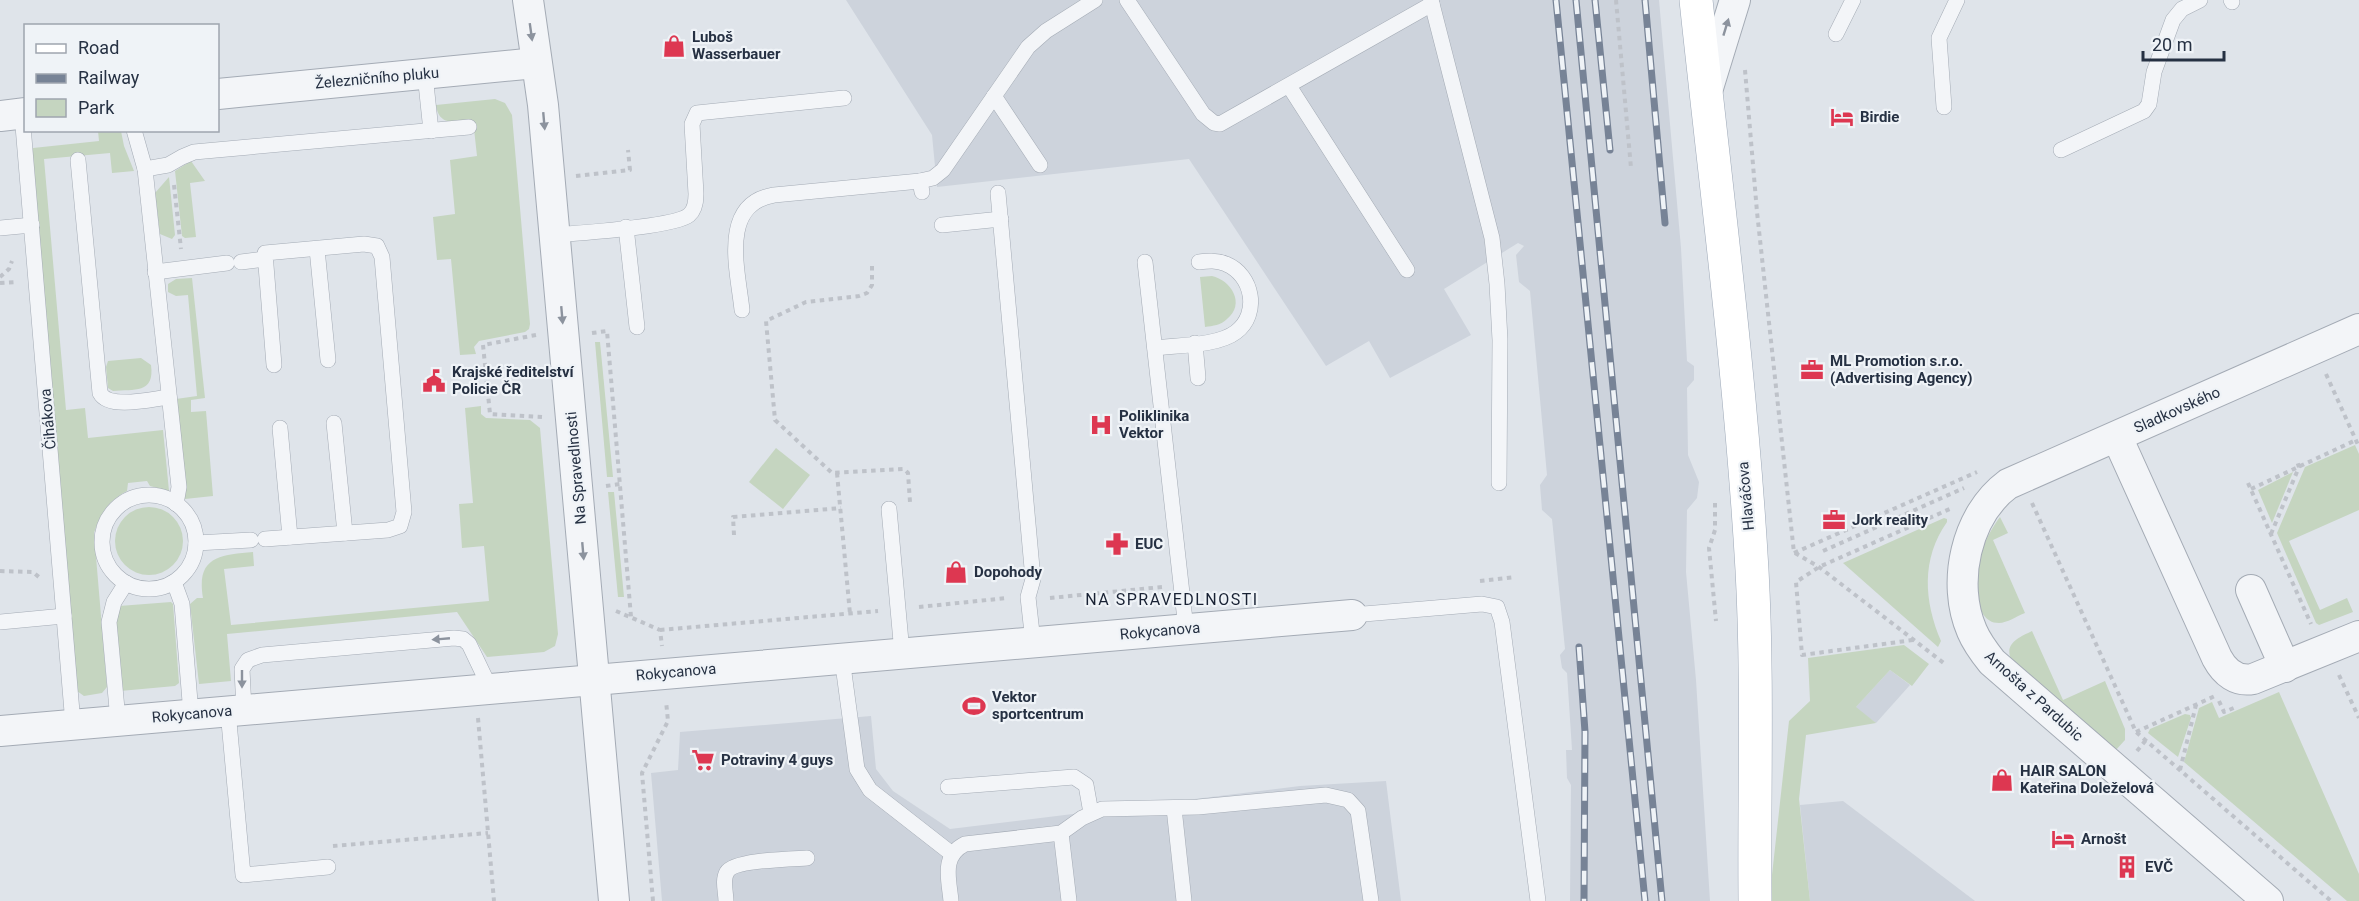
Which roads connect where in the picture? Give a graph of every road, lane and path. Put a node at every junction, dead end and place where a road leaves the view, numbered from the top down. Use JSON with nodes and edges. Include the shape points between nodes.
{"nodes":[{"id":1,"x":528,"y":0,"type":"edge"},
{"id":2,"x":1095,"y":0,"type":"edge"},
{"id":3,"x":1127,"y":0,"type":"edge"},
{"id":4,"x":1616,"y":0,"type":"edge"},
{"id":5,"x":1696,"y":0,"type":"edge"},
{"id":6,"x":1735,"y":0,"type":"edge"},
{"id":7,"x":1853,"y":0,"type":"edge"},
{"id":8,"x":1957,"y":0,"type":"edge"},
{"id":9,"x":2200,"y":0,"type":"edge"},
{"id":10,"x":1431,"y":2,"type":"edge"},
{"id":11,"x":1836,"y":34,"type":"dead end"},
{"id":12,"x":536,"y":63,"type":"junction"},
{"id":13,"x":1745,"y":69,"type":"dead end"},
{"id":14,"x":425,"y":74,"type":"junction"},
{"id":15,"x":1289,"y":86,"type":"junction"},
{"id":16,"x":219,"y":94,"type":"edge"},
{"id":17,"x":1706,"y":94,"type":"junction"},
{"id":18,"x":994,"y":96,"type":"junction"},
{"id":19,"x":844,"y":98,"type":"dead end"},
{"id":20,"x":1944,"y":107,"type":"dead end"},
{"id":21,"x":16,"y":114,"type":"edge"},
{"id":22,"x":469,"y":127,"type":"dead end"},
{"id":23,"x":431,"y":131,"type":"junction"},
{"id":24,"x":135,"y":132,"type":"edge"},
{"id":25,"x":628,"y":150,"type":"dead end"},
{"id":26,"x":2061,"y":150,"type":"dead end"},
{"id":27,"x":78,"y":160,"type":"dead end"},
{"id":28,"x":172,"y":163,"type":"junction"},
{"id":29,"x":1040,"y":165,"type":"dead end"},
{"id":30,"x":1631,"y":168,"type":"dead end"},
{"id":31,"x":145,"y":169,"type":"junction"},
{"id":32,"x":570,"y":177,"type":"dead end"},
{"id":33,"x":999,"y":193,"type":"dead end"},
{"id":34,"x":1001,"y":219,"type":"junction"},
{"id":35,"x":32,"y":225,"type":"junction"},
{"id":36,"x":942,"y":225,"type":"dead end"},
{"id":37,"x":626,"y":227,"type":"junction"},
{"id":38,"x":0,"y":228,"type":"edge"},
{"id":39,"x":554,"y":235,"type":"junction"},
{"id":40,"x":317,"y":249,"type":"junction"},
{"id":41,"x":265,"y":259,"type":"junction"},
{"id":42,"x":1145,"y":262,"type":"dead end"},
{"id":43,"x":1199,"y":262,"type":"dead end"},
{"id":44,"x":872,"y":266,"type":"dead end"},
{"id":45,"x":183,"y":268,"type":"junction"},
{"id":46,"x":1407,"y":270,"type":"dead end"},
{"id":47,"x":156,"y":272,"type":"junction"},
{"id":48,"x":742,"y":310,"type":"dead end"},
{"id":49,"x":637,"y":327,"type":"dead end"},
{"id":50,"x":2359,"y":329,"type":"edge"},
{"id":51,"x":584,"y":333,"type":"dead end"},
{"id":52,"x":540,"y":334,"type":"dead end"},
{"id":53,"x":1195,"y":343,"type":"junction"},
{"id":54,"x":1155,"y":348,"type":"junction"},
{"id":55,"x":328,"y":360,"type":"dead end"},
{"id":56,"x":274,"y":365,"type":"dead end"},
{"id":57,"x":2325,"y":372,"type":"dead end"},
{"id":58,"x":1198,"y":378,"type":"dead end"},
{"id":59,"x":169,"y":397,"type":"junction"},
{"id":60,"x":547,"y":418,"type":"dead end"},
{"id":61,"x":334,"y":423,"type":"dead end"},
{"id":62,"x":280,"y":428,"type":"dead end"},
{"id":63,"x":2117,"y":436,"type":"junction"},
{"id":64,"x":2356,"y":440,"type":"junction"},
{"id":65,"x":2359,"y":447,"type":"edge"},
{"id":66,"x":2296,"y":461,"type":"dead end"},
{"id":67,"x":2299,"y":466,"type":"junction"},
{"id":68,"x":837,"y":473,"type":"junction"},
{"id":69,"x":908,"y":473,"type":"dead end"},
{"id":70,"x":1499,"y":483,"type":"dead end"},
{"id":71,"x":1982,"y":483,"type":"junction"},
{"id":72,"x":2248,"y":483,"type":"dead end"},
{"id":73,"x":620,"y":484,"type":"junction"},
{"id":74,"x":597,"y":487,"type":"dead end"},
{"id":75,"x":2251,"y":489,"type":"junction"},
{"id":76,"x":1715,"y":501,"type":"dead end"},
{"id":77,"x":176,"y":504,"type":"junction"},
{"id":78,"x":1961,"y":504,"type":"dead end"},
{"id":79,"x":2025,"y":507,"type":"dead end"},
{"id":80,"x":841,"y":508,"type":"junction"},
{"id":81,"x":889,"y":509,"type":"dead end"},
{"id":82,"x":345,"y":533,"type":"junction"},
{"id":83,"x":2271,"y":534,"type":"junction"},
{"id":84,"x":735,"y":535,"type":"dead end"},
{"id":85,"x":290,"y":537,"type":"junction"},
{"id":86,"x":196,"y":543,"type":"junction"},
{"id":87,"x":1822,"y":551,"type":"dead end"},
{"id":88,"x":1794,"y":553,"type":"junction"},
{"id":89,"x":1819,"y":567,"type":"junction"},
{"id":90,"x":0,"y":572,"type":"edge"},
{"id":91,"x":174,"y":582,"type":"junction"},
{"id":92,"x":126,"y":583,"type":"junction"},
{"id":93,"x":2251,"y":590,"type":"dead end"},
{"id":94,"x":62,"y":594,"type":"junction"},
{"id":95,"x":608,"y":608,"type":"dead end"},
{"id":96,"x":850,"y":614,"type":"dead end"},
{"id":97,"x":1352,"y":615,"type":"joint"},
{"id":98,"x":64,"y":616,"type":"junction"},
{"id":99,"x":631,"y":617,"type":"junction"},
{"id":100,"x":1716,"y":621,"type":"dead end"},
{"id":101,"x":0,"y":622,"type":"edge"},
{"id":102,"x":1186,"y":629,"type":"junction"},
{"id":103,"x":2359,"y":636,"type":"edge"},
{"id":104,"x":1913,"y":640,"type":"junction"},
{"id":105,"x":1033,"y":642,"type":"junction"},
{"id":106,"x":2327,"y":649,"type":"junction"},
{"id":107,"x":902,"y":653,"type":"junction"},
{"id":108,"x":842,"y":658,"type":"junction"},
{"id":109,"x":1945,"y":664,"type":"dead end"},
{"id":110,"x":2285,"y":667,"type":"junction"},
{"id":111,"x":664,"y":674,"type":"junction"},
{"id":112,"x":595,"y":679,"type":"junction"},
{"id":113,"x":490,"y":688,"type":"junction"},
{"id":114,"x":2216,"y":695,"type":"dead end"},
{"id":115,"x":2196,"y":705,"type":"junction"},
{"id":116,"x":236,"y":710,"type":"junction"},
{"id":117,"x":191,"y":714,"type":"junction"},
{"id":118,"x":2359,"y":717,"type":"edge"},
{"id":119,"x":478,"y":718,"type":"dead end"},
{"id":120,"x":118,"y":720,"type":"junction"},
{"id":121,"x":73,"y":724,"type":"junction"},
{"id":122,"x":0,"y":731,"type":"edge"},
{"id":123,"x":2136,"y":732,"type":"junction"},
{"id":124,"x":2180,"y":770,"type":"junction"},
{"id":125,"x":948,"y":787,"type":"dead end"},
{"id":126,"x":1174,"y":808,"type":"junction"},
{"id":127,"x":1091,"y":813,"type":"junction"},
{"id":128,"x":488,"y":833,"type":"junction"},
{"id":129,"x":1061,"y":833,"type":"junction"},
{"id":130,"x":327,"y":847,"type":"dead end"},
{"id":131,"x":952,"y":854,"type":"junction"},
{"id":132,"x":807,"y":858,"type":"dead end"},
{"id":133,"x":328,"y":867,"type":"dead end"},
{"id":134,"x":494,"y":901,"type":"edge"},
{"id":135,"x":614,"y":901,"type":"edge"},
{"id":136,"x":653,"y":901,"type":"edge"},
{"id":137,"x":726,"y":901,"type":"edge"},
{"id":138,"x":951,"y":901,"type":"edge"},
{"id":139,"x":1069,"y":901,"type":"edge"},
{"id":140,"x":1185,"y":901,"type":"edge"},
{"id":141,"x":1371,"y":901,"type":"edge"},
{"id":142,"x":1538,"y":901,"type":"edge"},
{"id":143,"x":1755,"y":901,"type":"edge"},
{"id":144,"x":2268,"y":901,"type":"edge"},
{"id":145,"x":2331,"y":901,"type":"edge"}],
"edges":[{"from":1,"to":12,"type":"street","name":"Na Spravedlnosti","one_way":true},
{"from":2,"to":18,"type":"lane","via":[[1036,38]]},
{"from":3,"to":15,"type":"lane","via":[[1203,114],[1214,123],[1226,121]]},
{"from":4,"to":30,"type":"path"},
{"from":5,"to":17,"type":"main road","name":"Hlaváčova"},
{"from":17,"to":6,"type":"street","name":"Hlaváčova","one_way":true},
{"from":7,"to":11,"type":"lane"},
{"from":8,"to":20,"type":"lane","via":[[1939,38]]},
{"from":9,"to":26,"type":"lane","via":[[2182,9],[2173,20],[2154,72],[2150,104],[2144,111]]},
{"from":10,"to":15,"type":"lane"},
{"from":10,"to":70,"type":"lane","via":[[1492,238],[1500,340]]},
{"from":12,"to":14,"type":"street","name":"Železničního pluku"},
{"from":12,"to":39,"type":"street","name":"Na Spravedlnosti","one_way":true},
{"from":13,"to":88,"type":"path"},
{"from":14,"to":16,"type":"street","name":"Železničního pluku"},
{"from":14,"to":23,"type":"lane"},
{"from":15,"to":46,"type":"lane"},
{"from":17,"to":143,"type":"main road","name":"Hlaváčova","via":[[1752,568]]},
{"from":18,"to":29,"type":"lane"},
{"from":18,"to":48,"type":"lane","via":[[940,173],[921,187],[774,195],[754,201],[745,209],[737,232]]},
{"from":19,"to":37,"type":"lane","via":[[697,113],[692,124],[696,194],[693,210],[671,222]]},
{"from":21,"to":35,"type":"lane","name":"Čihákova"},
{"from":22,"to":23,"type":"lane"},
{"from":23,"to":28,"type":"lane","via":[[194,152]]},
{"from":24,"to":31,"type":"lane"},
{"from":25,"to":32,"type":"path","via":[[630,170]]},
{"from":27,"to":59,"type":"lane","via":[[100,393],[117,403]]},
{"from":28,"to":31,"type":"lane"},
{"from":28,"to":45,"type":"path"},
{"from":31,"to":47,"type":"lane"},
{"from":33,"to":34,"type":"lane"},
{"from":34,"to":36,"type":"lane"},
{"from":34,"to":105,"type":"lane","via":[[1033,579],[1028,597]]},
{"from":35,"to":38,"type":"lane"},
{"from":35,"to":94,"type":"lane","name":"Čihákova"},
{"from":37,"to":39,"type":"lane"},
{"from":37,"to":49,"type":"lane"},
{"from":39,"to":112,"type":"street","name":"Na Spravedlnosti","one_way":true},
{"from":40,"to":41,"type":"lane","via":[[265,253]]},
{"from":40,"to":55,"type":"lane"},
{"from":40,"to":82,"type":"lane","via":[[371,244],[377,246],[382,257],[404,512],[400,526],[395,529]]},
{"from":41,"to":45,"type":"lane"},
{"from":41,"to":56,"type":"lane"},
{"from":42,"to":54,"type":"lane"},
{"from":43,"to":53,"type":"lane","via":[[1219,261],[1232,266],[1248,284],[1251,301],[1237,332]]},
{"from":44,"to":68,"type":"path","via":[[872,285],[867,293],[806,302],[766,321],[775,420],[832,473]]},
{"from":45,"to":47,"type":"lane"},
{"from":47,"to":59,"type":"lane"},
{"from":50,"to":63,"type":"street","name":"Sladkovského"},
{"from":51,"to":73,"type":"path","via":[[607,331]]},
{"from":52,"to":60,"type":"path","via":[[483,345],[489,414]]},
{"from":53,"to":54,"type":"lane"},
{"from":53,"to":58,"type":"lane"},
{"from":54,"to":102,"type":"lane"},
{"from":57,"to":64,"type":"path"},
{"from":59,"to":77,"type":"lane","via":[[179,487]]},
{"from":61,"to":82,"type":"lane"},
{"from":62,"to":85,"type":"lane"},
{"from":63,"to":71,"type":"street","name":"Sladkovského","via":[[2008,484]]},
{"from":63,"to":110,"type":"street","via":[[2222,668],[2245,681]]},
{"from":64,"to":65,"type":"path"},
{"from":64,"to":67,"type":"path"},
{"from":66,"to":67,"type":"path"},
{"from":67,"to":75,"type":"path"},
{"from":67,"to":83,"type":"path"},
{"from":68,"to":69,"type":"path","via":[[898,468]]},
{"from":68,"to":80,"type":"path"},
{"from":71,"to":87,"type":"path"},
{"from":71,"to":88,"type":"path"},
{"from":71,"to":144,"type":"street","name":"Arnošta z Pardubic","via":[[1978,519],[1963,577],[1966,614],[1980,647],[1992,662]]},
{"from":72,"to":75,"type":"path"},
{"from":73,"to":74,"type":"path"},
{"from":73,"to":99,"type":"path"},
{"from":75,"to":83,"type":"path"},
{"from":76,"to":100,"type":"path","via":[[1715,530],[1709,548]]},
{"from":77,"to":86,"type":"lane","via":[[191,521]]},
{"from":77,"to":92,"type":"lane","via":[[146,495],[130,499],[112,514],[102,536],[103,552],[109,567]]},
{"from":78,"to":89,"type":"path"},
{"from":79,"to":123,"type":"path","via":[[2032,502]]},
{"from":80,"to":84,"type":"path","via":[[733,517]]},
{"from":80,"to":96,"type":"path"},
{"from":81,"to":107,"type":"lane"},
{"from":82,"to":85,"type":"lane"},
{"from":83,"to":106,"type":"path","via":[[2316,634]]},
{"from":85,"to":86,"type":"lane"},
{"from":86,"to":91,"type":"lane","via":[[190,566]]},
{"from":88,"to":89,"type":"path"},
{"from":89,"to":104,"type":"path"},
{"from":89,"to":104,"type":"path","via":[[1796,582],[1802,655]]},
{"from":90,"to":94,"type":"path","via":[[33,572]]},
{"from":91,"to":92,"type":"lane","via":[[153,589]]},
{"from":91,"to":117,"type":"lane","via":[[182,604]]},
{"from":92,"to":120,"type":"lane","via":[[114,602],[109,622]]},
{"from":93,"to":110,"type":"street"},
{"from":94,"to":98,"type":"lane","name":"Čihákova"},
{"from":95,"to":99,"type":"path"},
{"from":97,"to":102,"type":"street","name":"Rokycanova"},
{"from":97,"to":142,"type":"lane","via":[[1482,604],[1497,608],[1502,622]]},
{"from":98,"to":101,"type":"lane"},
{"from":98,"to":121,"type":"lane","name":"Čihákova"},
{"from":99,"to":111,"type":"path","via":[[660,630]]},
{"from":102,"to":105,"type":"street","name":"Rokycanova"},
{"from":103,"to":106,"type":"street"},
{"from":104,"to":109,"type":"path"},
{"from":105,"to":107,"type":"street","name":"Rokycanova"},
{"from":106,"to":110,"type":"street"},
{"from":106,"to":118,"type":"path"},
{"from":107,"to":108,"type":"street","name":"Rokycanova"},
{"from":108,"to":111,"type":"street","name":"Rokycanova"},
{"from":108,"to":131,"type":"lane","via":[[862,782]]},
{"from":111,"to":112,"type":"street","name":"Rokycanova"},
{"from":111,"to":136,"type":"path","via":[[668,721],[642,773]]},
{"from":112,"to":113,"type":"street","name":"Rokycanova"},
{"from":112,"to":135,"type":"street","name":"Na Spravedlnosti"},
{"from":113,"to":116,"type":"street","name":"Rokycanova"},
{"from":113,"to":116,"type":"lane","one_way":true,"via":[[469,644],[454,638],[253,657],[242,669]]},
{"from":114,"to":115,"type":"path"},
{"from":115,"to":123,"type":"path"},
{"from":115,"to":124,"type":"path"},
{"from":116,"to":117,"type":"street","name":"Rokycanova"},
{"from":116,"to":133,"type":"lane","via":[[243,875]]},
{"from":117,"to":120,"type":"street","name":"Rokycanova"},
{"from":119,"to":128,"type":"path"},
{"from":120,"to":121,"type":"street","name":"Rokycanova"},
{"from":121,"to":122,"type":"street","name":"Rokycanova"},
{"from":123,"to":124,"type":"path"},
{"from":124,"to":145,"type":"path"},
{"from":125,"to":127,"type":"lane","via":[[1074,777],[1086,785]]},
{"from":126,"to":127,"type":"lane","via":[[1108,808]]},
{"from":126,"to":140,"type":"lane"},
{"from":126,"to":141,"type":"lane","via":[[1326,795],[1348,800],[1360,819]]},
{"from":127,"to":129,"type":"lane"},
{"from":128,"to":130,"type":"path"},
{"from":128,"to":134,"type":"path"},
{"from":129,"to":131,"type":"lane","via":[[972,843]]},
{"from":129,"to":139,"type":"lane"},
{"from":131,"to":138,"type":"lane","via":[[948,865]]},
{"from":132,"to":137,"type":"lane","via":[[730,868],[725,877]]}]}
